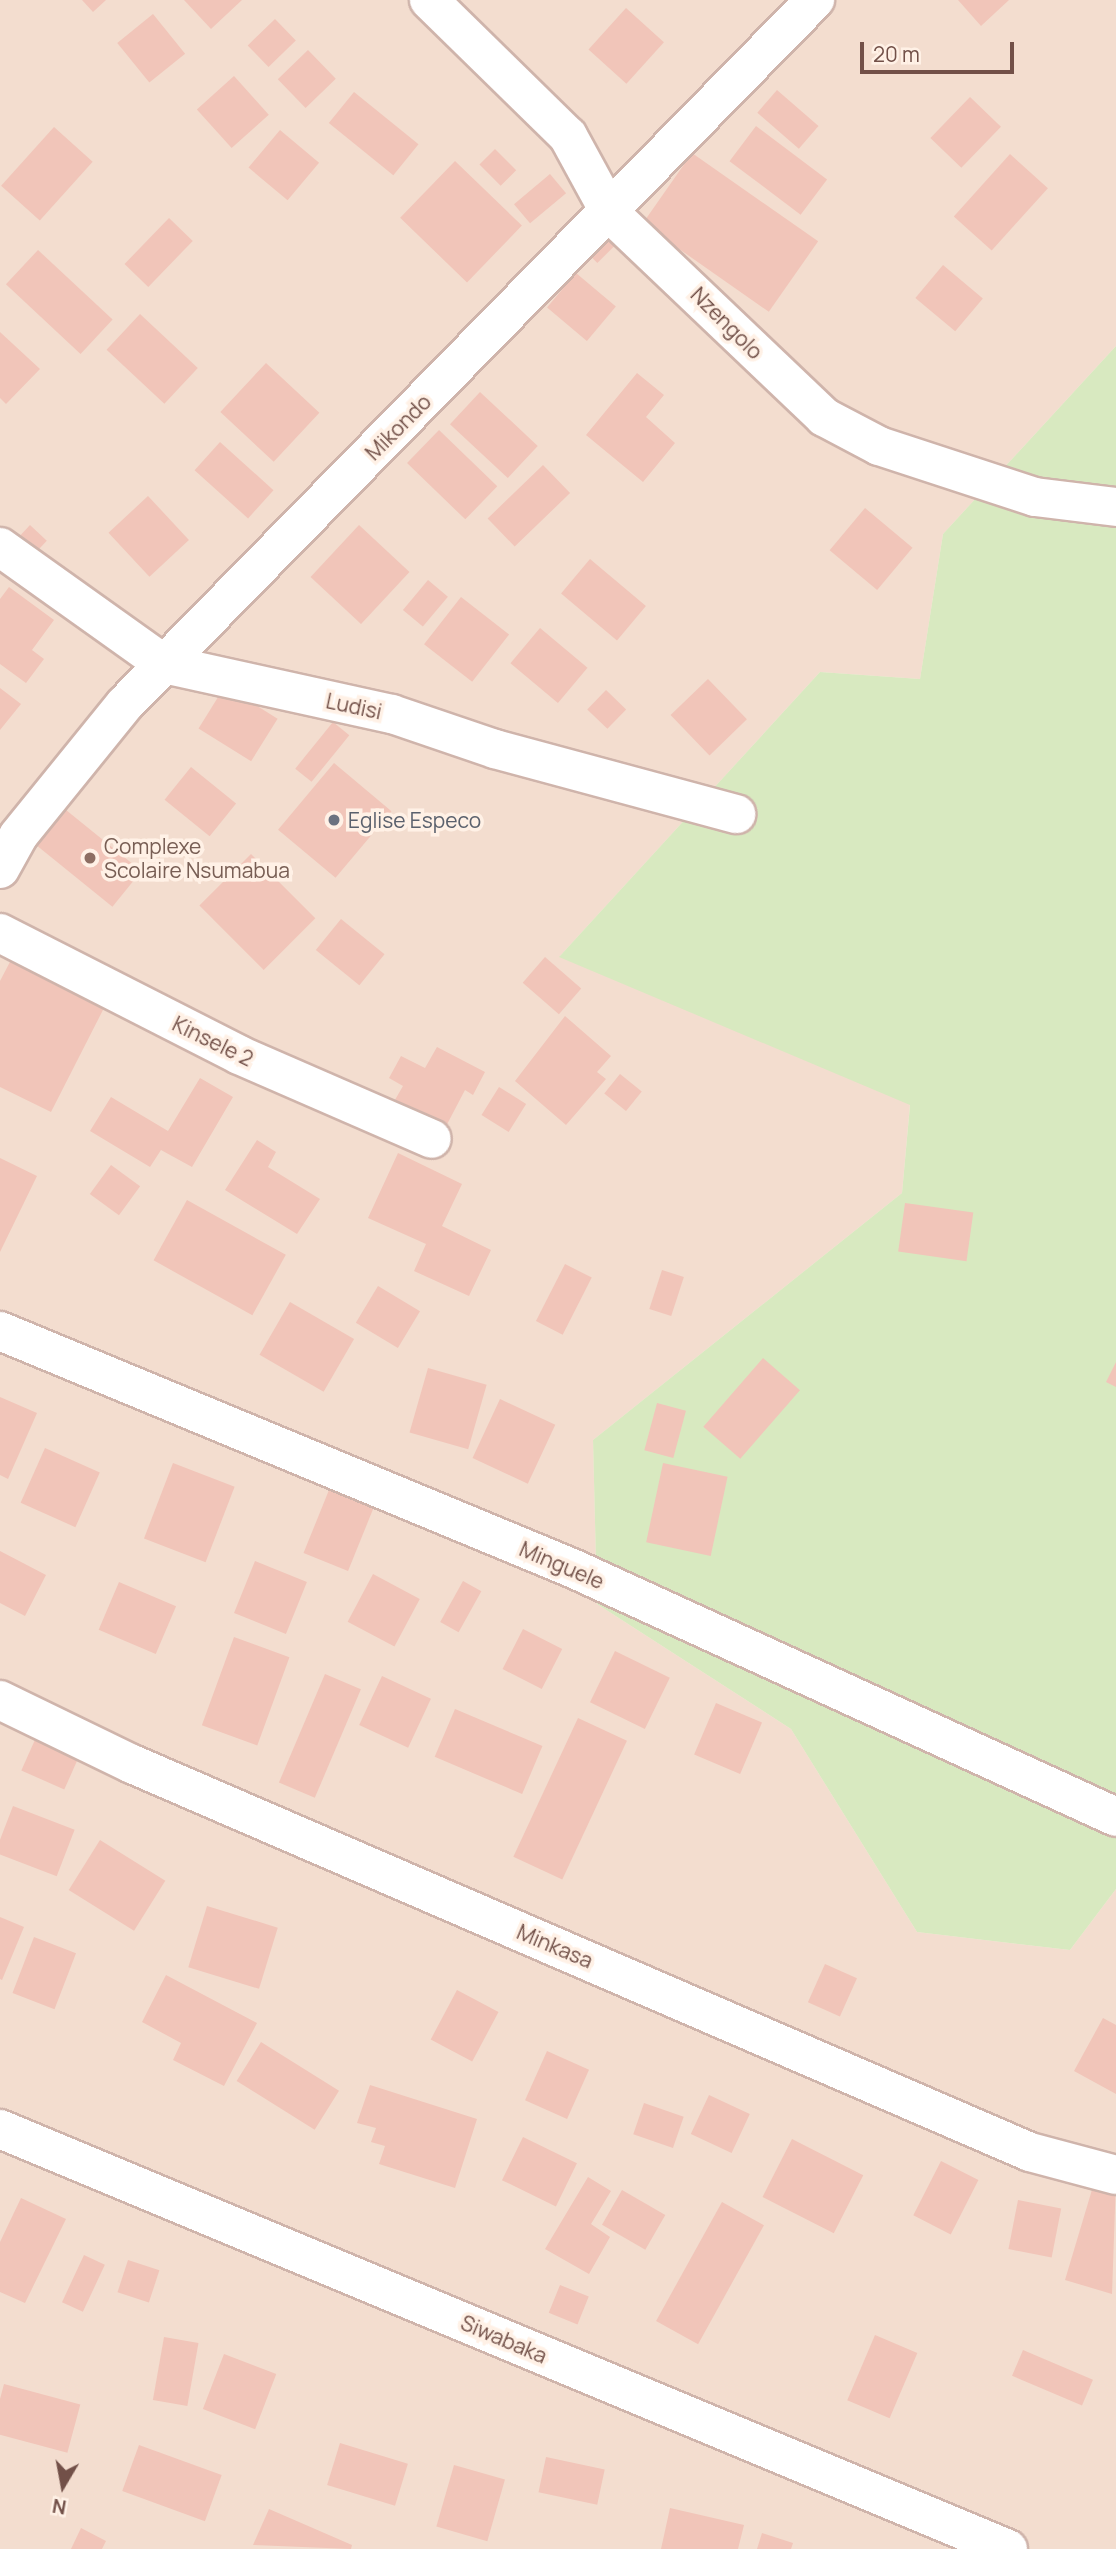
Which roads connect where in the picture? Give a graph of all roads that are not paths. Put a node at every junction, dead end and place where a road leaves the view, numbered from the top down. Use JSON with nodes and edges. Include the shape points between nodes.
{"nodes":[{"id":1,"x":429,"y":0,"type":"edge"},
{"id":2,"x":815,"y":0,"type":"edge"},
{"id":3,"x":610,"y":214,"type":"junction"},
{"id":4,"x":1116,"y":508,"type":"edge"},
{"id":5,"x":0,"y":547,"type":"edge"},
{"id":6,"x":164,"y":664,"type":"junction"},
{"id":7,"x":736,"y":814,"type":"dead end"},
{"id":8,"x":0,"y":869,"type":"edge"},
{"id":9,"x":0,"y":933,"type":"edge"},
{"id":10,"x":432,"y":1139,"type":"dead end"},
{"id":11,"x":0,"y":1331,"type":"edge"},
{"id":12,"x":0,"y":1700,"type":"edge"},
{"id":13,"x":1116,"y":1817,"type":"edge"},
{"id":14,"x":0,"y":2129,"type":"edge"},
{"id":15,"x":1116,"y":2175,"type":"edge"},
{"id":16,"x":1008,"y":2549,"type":"edge"}],
"edges":[{"from":1,"to":3,"type":"street","name":"Nzengolo","via":[[568,136]]},
{"from":2,"to":3,"type":"street","name":"Mikondo"},
{"from":3,"to":4,"type":"street","name":"Nzengolo","via":[[824,417],[879,446],[1035,497]]},
{"from":3,"to":6,"type":"street","name":"Mikondo"},
{"from":5,"to":6,"type":"street","name":"Ludisi"},
{"from":6,"to":7,"type":"street","name":"Ludisi","via":[[392,714],[495,749]]},
{"from":6,"to":8,"type":"street","name":"Mikondo","via":[[18,836]]},
{"from":9,"to":10,"type":"street","name":"Kinsele 2","via":[[239,1055]]},
{"from":11,"to":13,"type":"street","name":"Minguele","via":[[572,1568]]},
{"from":12,"to":15,"type":"street","name":"Minkasa","via":[[132,1764],[1030,2152]]},
{"from":14,"to":16,"type":"street","name":"Siwabaka"}]}
